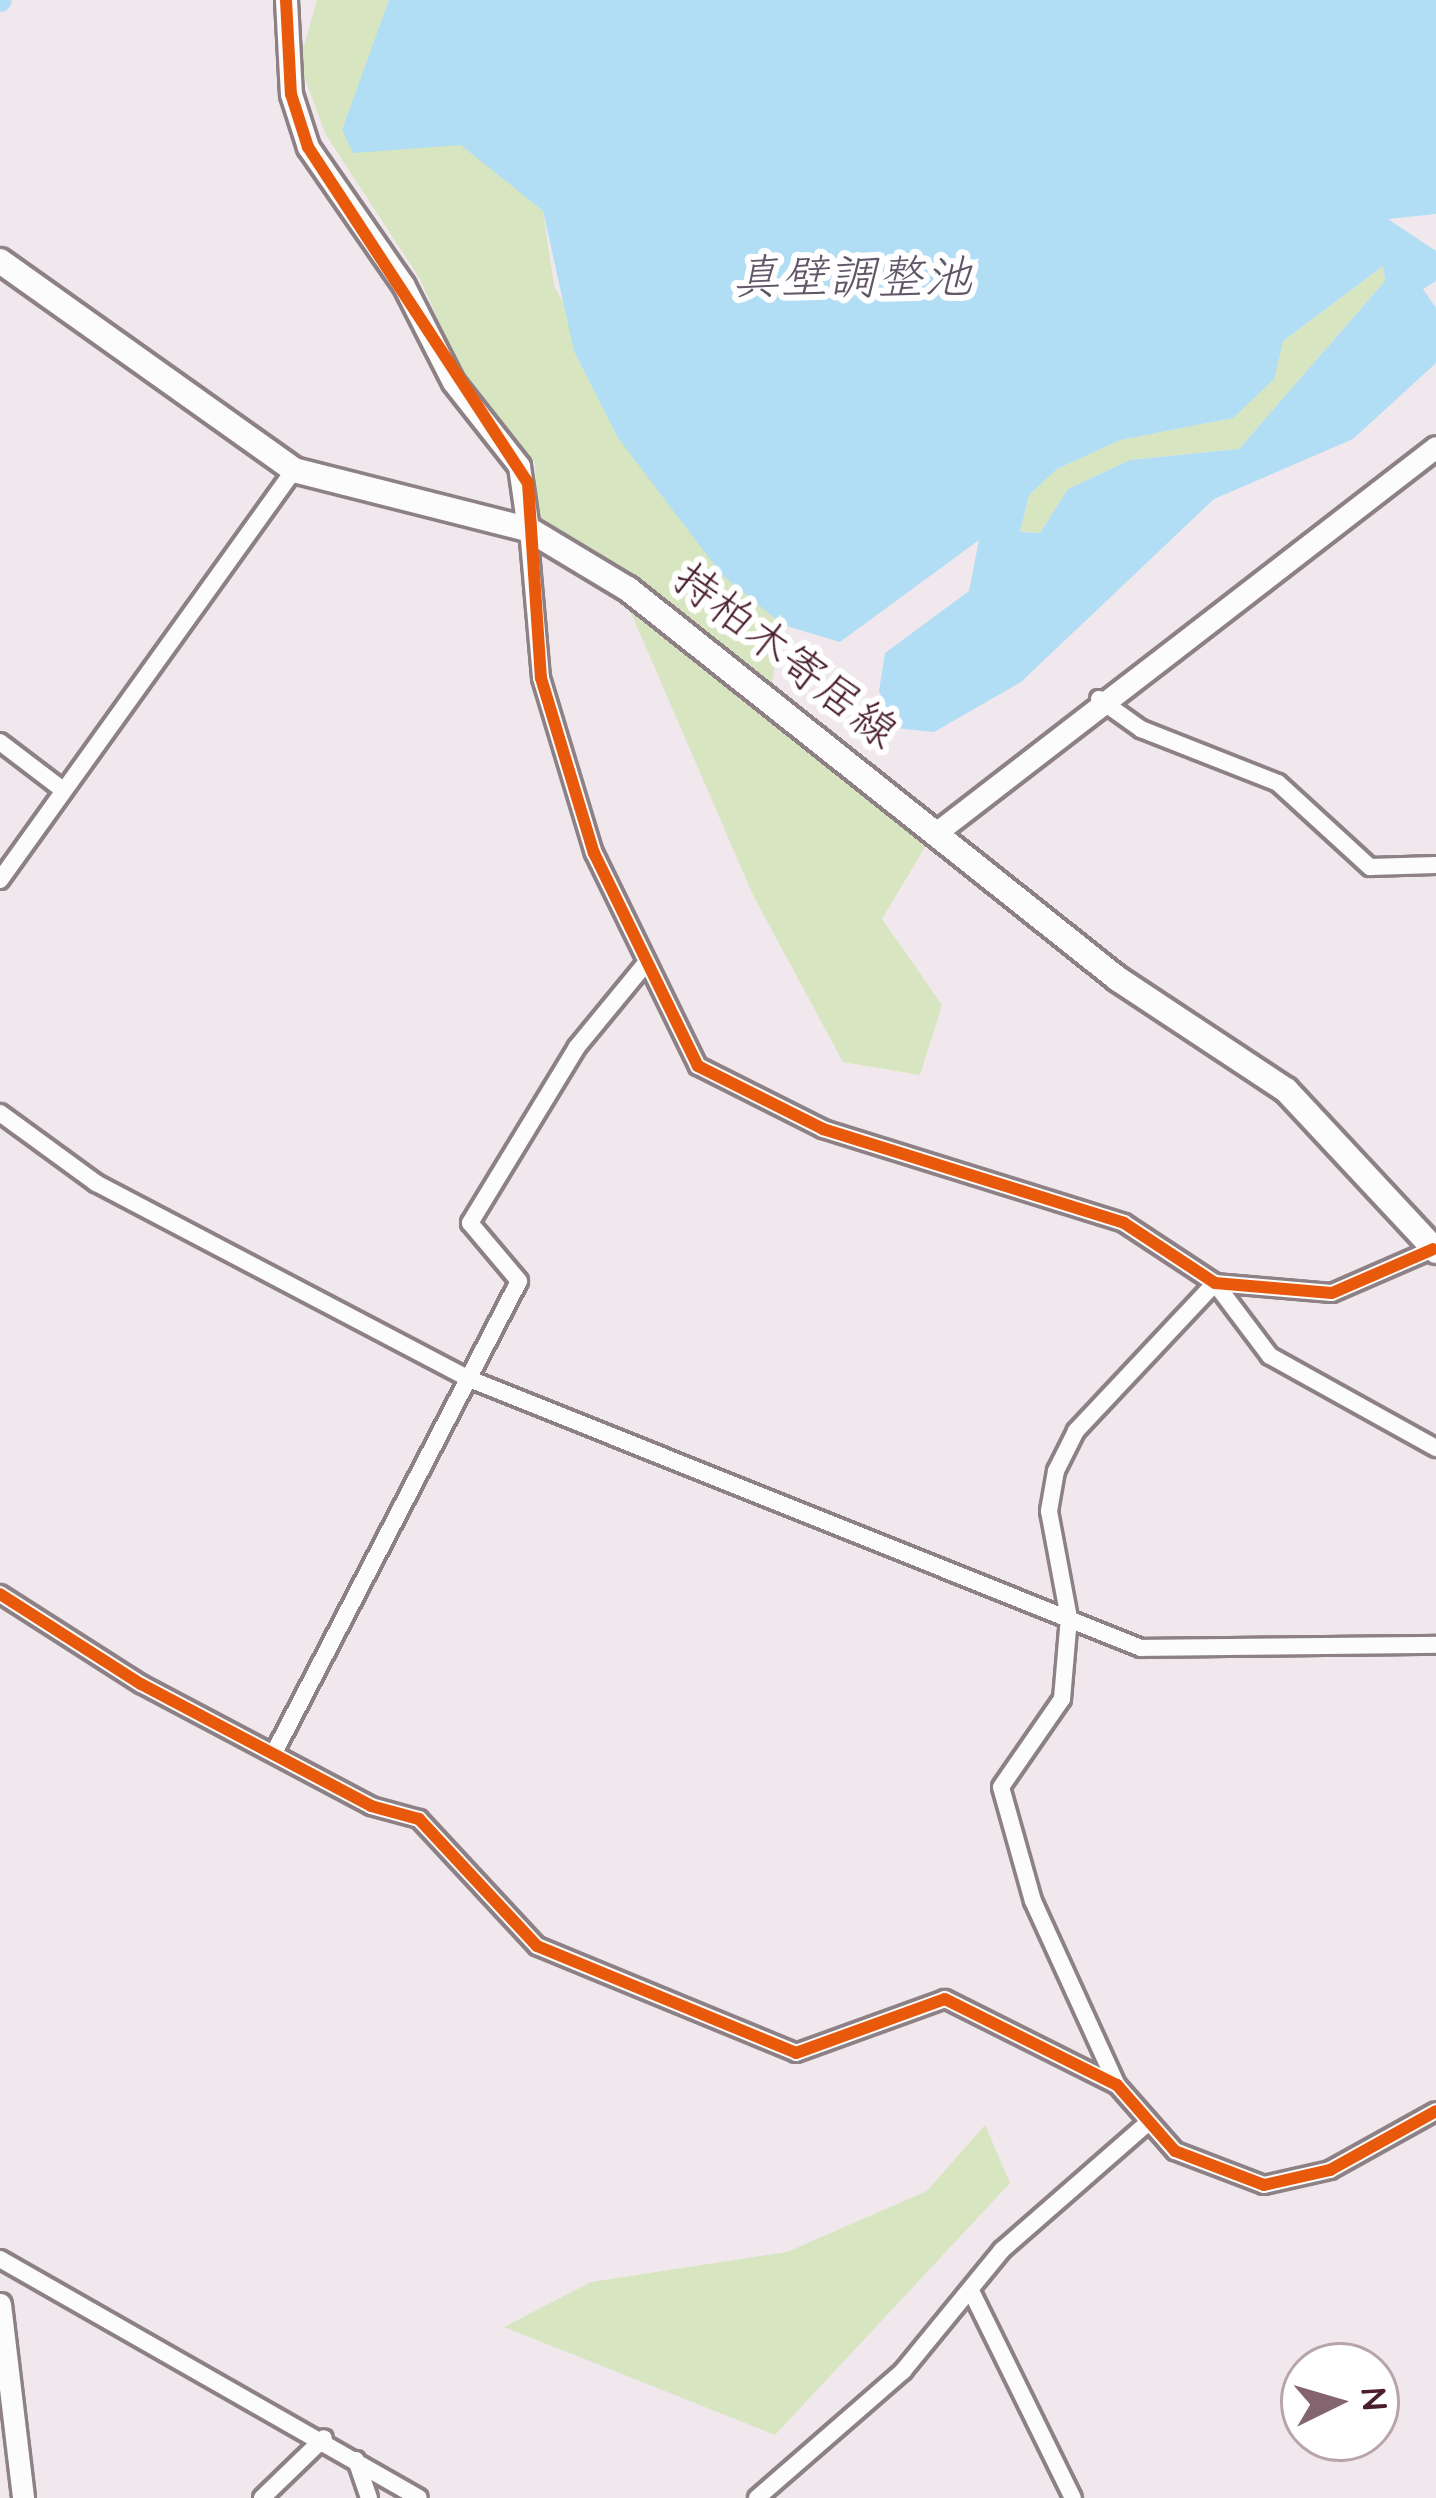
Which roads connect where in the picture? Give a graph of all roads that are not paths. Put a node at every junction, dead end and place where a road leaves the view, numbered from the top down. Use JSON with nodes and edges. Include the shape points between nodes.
{"nodes":[{"id":1,"x":286,"y":0,"type":"edge"},
{"id":2,"x":0,"y":261,"type":"edge"},
{"id":3,"x":1436,"y":447,"type":"edge"},
{"id":4,"x":294,"y":470,"type":"junction"},
{"id":5,"x":528,"y":529,"type":"junction"},
{"id":6,"x":1099,"y":698,"type":"junction"},
{"id":7,"x":0,"y":742,"type":"edge"},
{"id":8,"x":63,"y":790,"type":"junction"},
{"id":9,"x":941,"y":829,"type":"junction"},
{"id":10,"x":1436,"y":865,"type":"edge"},
{"id":11,"x":0,"y":880,"type":"edge"},
{"id":12,"x":646,"y":963,"type":"junction"},
{"id":13,"x":0,"y":1113,"type":"edge"},
{"id":14,"x":1435,"y":1250,"type":"edge"},
{"id":15,"x":1215,"y":1283,"type":"junction"},
{"id":16,"x":467,"y":1378,"type":"junction"},
{"id":17,"x":1436,"y":1448,"type":"edge"},
{"id":18,"x":0,"y":1594,"type":"edge"},
{"id":19,"x":1069,"y":1618,"type":"junction"},
{"id":20,"x":1436,"y":1645,"type":"edge"},
{"id":21,"x":276,"y":1749,"type":"junction"},
{"id":22,"x":1117,"y":2086,"type":"junction"},
{"id":23,"x":1436,"y":2111,"type":"edge"},
{"id":24,"x":1144,"y":2126,"type":"junction"},
{"id":25,"x":0,"y":2258,"type":"edge"},
{"id":26,"x":973,"y":2295,"type":"junction"},
{"id":27,"x":0,"y":2304,"type":"edge"},
{"id":28,"x":324,"y":2438,"type":"junction"},
{"id":29,"x":356,"y":2459,"type":"junction"},
{"id":30,"x":23,"y":2498,"type":"edge"},
{"id":31,"x":262,"y":2498,"type":"edge"},
{"id":32,"x":369,"y":2498,"type":"edge"},
{"id":33,"x":419,"y":2498,"type":"edge"},
{"id":34,"x":757,"y":2498,"type":"edge"},
{"id":35,"x":1073,"y":2498,"type":"edge"}],
"edges":[{"from":1,"to":5,"type":"street","via":[[291,94],[308,147],[403,284],[453,382],[519,466]]},
{"from":2,"to":4,"type":"main road","name":"持柏木寄居線"},
{"from":3,"to":6,"type":"street"},
{"from":4,"to":5,"type":"main road","name":"持柏木寄居線"},
{"from":4,"to":8,"type":"street"},
{"from":5,"to":9,"type":"main road","name":"持柏木寄居線","via":[[628,589]]},
{"from":5,"to":12,"type":"street","via":[[541,678],[594,853]]},
{"from":6,"to":9,"type":"street"},
{"from":6,"to":10,"type":"street","via":[[1141,729],[1278,783],[1370,867]]},
{"from":7,"to":8,"type":"street"},
{"from":8,"to":11,"type":"street"},
{"from":9,"to":14,"type":"main road","name":"持柏木寄居線","via":[[1118,979],[1286,1090]]},
{"from":12,"to":15,"type":"street","via":[[698,1066],[729,1090],[1124,1223]]},
{"from":12,"to":16,"type":"street","via":[[577,1047],[470,1223],[519,1281]]},
{"from":13,"to":16,"type":"street","via":[[96,1183]]},
{"from":14,"to":15,"type":"street","via":[[1345,1292]]},
{"from":15,"to":17,"type":"street","via":[[1270,1356]]},
{"from":15,"to":19,"type":"street","via":[[1076,1431],[1056,1471],[1049,1511]]},
{"from":16,"to":19,"type":"street"},
{"from":16,"to":21,"type":"street"},
{"from":18,"to":21,"type":"street","via":[[141,1684]]},
{"from":19,"to":20,"type":"street","via":[[1141,1648]]},
{"from":19,"to":22,"type":"street","via":[[1061,1700],[1001,1787],[1033,1901]]},
{"from":21,"to":22,"type":"street","via":[[371,1806],[419,1820],[537,1946],[796,2053],[945,1999]]},
{"from":22,"to":24,"type":"street"},
{"from":23,"to":24,"type":"street","via":[[1288,2185],[1175,2150]]},
{"from":24,"to":26,"type":"street","via":[[1002,2250]]},
{"from":25,"to":28,"type":"street"},
{"from":26,"to":34,"type":"street"},
{"from":26,"to":35,"type":"street"},
{"from":27,"to":30,"type":"street"},
{"from":28,"to":29,"type":"street"},
{"from":28,"to":31,"type":"street"},
{"from":29,"to":32,"type":"street"},
{"from":29,"to":33,"type":"street"}]}
